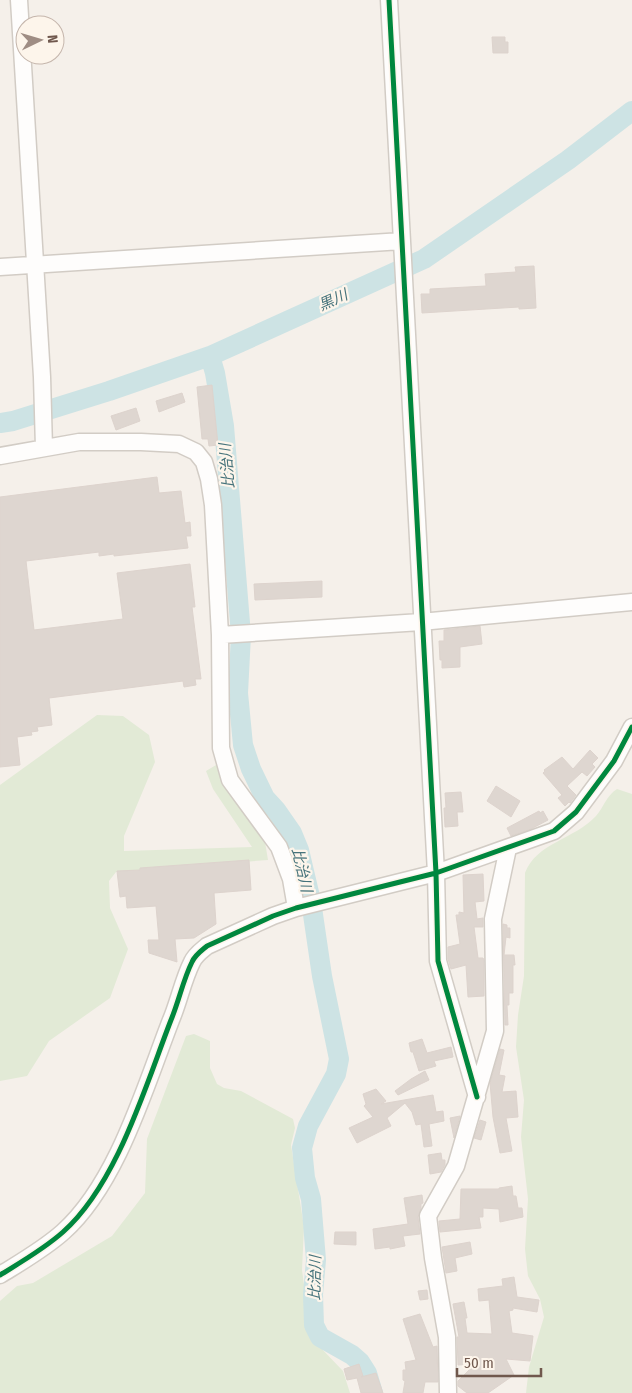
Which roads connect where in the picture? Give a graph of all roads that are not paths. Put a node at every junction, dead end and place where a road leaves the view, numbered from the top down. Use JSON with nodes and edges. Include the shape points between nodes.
{"nodes":[{"id":1,"x":20,"y":0,"type":"edge"},
{"id":2,"x":389,"y":0,"type":"edge"},
{"id":3,"x":402,"y":242,"type":"junction"},
{"id":4,"x":35,"y":265,"type":"junction"},
{"id":5,"x":0,"y":267,"type":"edge"},
{"id":6,"x":44,"y":444,"type":"junction"},
{"id":7,"x":0,"y":456,"type":"edge"},
{"id":8,"x":632,"y":602,"type":"edge"},
{"id":9,"x":422,"y":622,"type":"junction"},
{"id":10,"x":220,"y":635,"type":"junction"},
{"id":11,"x":632,"y":727,"type":"edge"},
{"id":12,"x":508,"y":848,"type":"junction"},
{"id":13,"x":436,"y":873,"type":"junction"},
{"id":14,"x":296,"y":908,"type":"junction"},
{"id":15,"x":477,"y":1097,"type":"junction"},
{"id":16,"x":0,"y":1276,"type":"edge"},
{"id":17,"x":448,"y":1393,"type":"edge"}],
"edges":[{"from":1,"to":4,"type":"street"},
{"from":2,"to":3,"type":"street"},
{"from":3,"to":4,"type":"street"},
{"from":3,"to":9,"type":"street"},
{"from":4,"to":5,"type":"street"},
{"from":4,"to":6,"type":"street"},
{"from":6,"to":7,"type":"street"},
{"from":6,"to":10,"type":"street","via":[[179,444],[196,452],[204,462],[213,505]]},
{"from":8,"to":9,"type":"street"},
{"from":9,"to":10,"type":"street"},
{"from":9,"to":13,"type":"street"},
{"from":10,"to":14,"type":"street","via":[[221,748],[230,780],[279,847],[291,879]]},
{"from":11,"to":12,"type":"street","via":[[614,760],[576,812],[554,831]]},
{"from":12,"to":13,"type":"street"},
{"from":12,"to":15,"type":"street","via":[[493,919],[495,1031]]},
{"from":13,"to":14,"type":"street"},
{"from":13,"to":15,"type":"street","via":[[438,961]]},
{"from":14,"to":16,"type":"street","via":[[207,946],[198,953],[122,1146],[91,1202],[58,1236]]},
{"from":15,"to":17,"type":"street","via":[[456,1166],[428,1216],[447,1337]]}]}
